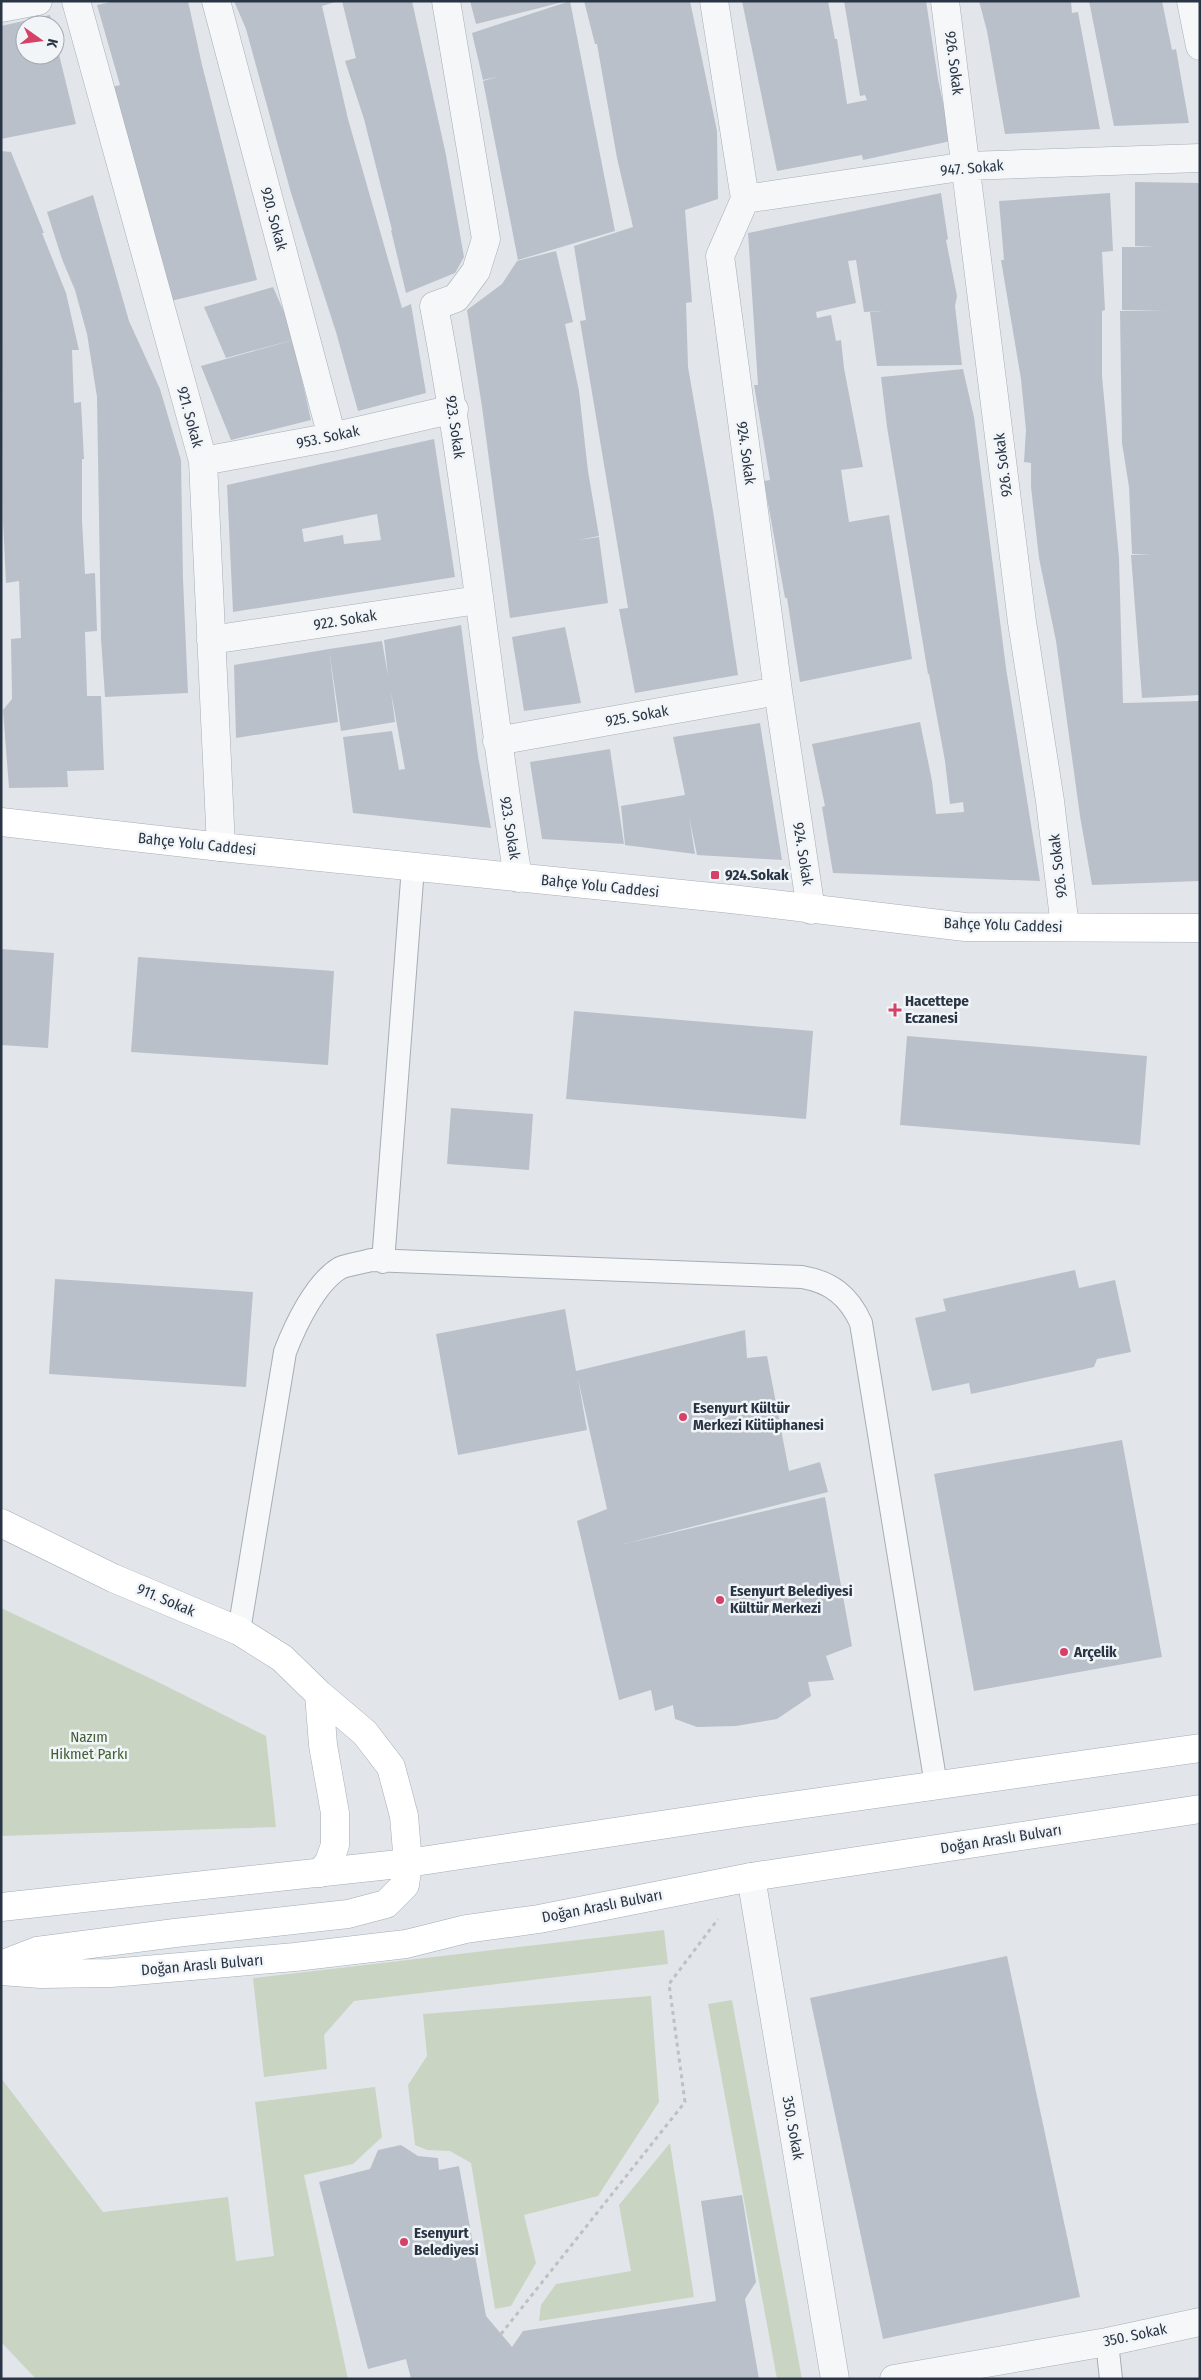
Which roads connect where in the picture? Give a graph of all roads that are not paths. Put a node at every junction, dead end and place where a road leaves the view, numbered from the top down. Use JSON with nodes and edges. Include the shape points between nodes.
{"nodes":[{"id":1,"x":38,"y":1,"type":"edge"},
{"id":2,"x":76,"y":1,"type":"edge"},
{"id":3,"x":216,"y":1,"type":"edge"},
{"id":4,"x":446,"y":1,"type":"edge"},
{"id":5,"x":714,"y":1,"type":"edge"},
{"id":6,"x":946,"y":1,"type":"edge"},
{"id":7,"x":1191,"y":1,"type":"edge"},
{"id":8,"x":1,"y":8,"type":"edge"},
{"id":9,"x":1200,"y":46,"type":"edge"},
{"id":10,"x":1200,"y":158,"type":"edge"},
{"id":11,"x":967,"y":166,"type":"junction"},
{"id":12,"x":745,"y":199,"type":"junction"},
{"id":13,"x":454,"y":410,"type":"junction"},
{"id":14,"x":332,"y":437,"type":"junction"},
{"id":15,"x":202,"y":461,"type":"junction"},
{"id":16,"x":478,"y":600,"type":"junction"},
{"id":17,"x":211,"y":640,"type":"junction"},
{"id":18,"x":778,"y":691,"type":"junction"},
{"id":19,"x":497,"y":741,"type":"junction"},
{"id":20,"x":1,"y":822,"type":"edge"},
{"id":21,"x":221,"y":847,"type":"junction"},
{"id":22,"x":413,"y":867,"type":"junction"},
{"id":23,"x":518,"y":878,"type":"junction"},
{"id":24,"x":811,"y":910,"type":"junction"},
{"id":25,"x":1065,"y":927,"type":"junction"},
{"id":26,"x":1200,"y":928,"type":"edge"},
{"id":27,"x":383,"y":1262,"type":"junction"},
{"id":28,"x":1,"y":1523,"type":"edge"},
{"id":29,"x":239,"y":1631,"type":"junction"},
{"id":30,"x":319,"y":1694,"type":"junction"},
{"id":31,"x":1200,"y":1748,"type":"edge"},
{"id":32,"x":936,"y":1785,"type":"junction"},
{"id":33,"x":1200,"y":1809,"type":"edge"},
{"id":34,"x":408,"y":1862,"type":"junction"},
{"id":35,"x":320,"y":1873,"type":"junction"},
{"id":36,"x":751,"y":1877,"type":"junction"},
{"id":37,"x":1,"y":1907,"type":"edge"},
{"id":38,"x":1,"y":1965,"type":"edge"},
{"id":39,"x":1,"y":1972,"type":"edge"},
{"id":40,"x":1200,"y":2322,"type":"edge"},
{"id":41,"x":1107,"y":2342,"type":"junction"},
{"id":42,"x":835,"y":2379,"type":"edge"},
{"id":43,"x":894,"y":2379,"type":"edge"},
{"id":44,"x":1111,"y":2379,"type":"edge"}],
"edges":[{"from":1,"to":8,"type":"street"},
{"from":2,"to":15,"type":"street","name":"921. Sokak"},
{"from":3,"to":14,"type":"street","name":"920. Sokak"},
{"from":4,"to":13,"type":"street","name":"923. Sokak","via":[[486,239],[476,271],[456,298],[434,306]]},
{"from":5,"to":12,"type":"street"},
{"from":6,"to":11,"type":"street","name":"926. Sokak"},
{"from":7,"to":9,"type":"street"},
{"from":10,"to":11,"type":"street","name":"947. Sokak"},
{"from":11,"to":12,"type":"street","name":"947. Sokak"},
{"from":11,"to":25,"type":"street","name":"926. Sokak","via":[[1022,622],[1050,801]]},
{"from":12,"to":18,"type":"street","name":"924. Sokak","via":[[720,256]]},
{"from":13,"to":14,"type":"street","name":"953. Sokak"},
{"from":13,"to":16,"type":"street","name":"923. Sokak"},
{"from":14,"to":15,"type":"street","name":"953. Sokak"},
{"from":15,"to":17,"type":"street","name":"921. Sokak"},
{"from":16,"to":17,"type":"street","name":"922. Sokak"},
{"from":16,"to":19,"type":"street","name":"923. Sokak"},
{"from":17,"to":21,"type":"street","name":"921. Sokak"},
{"from":18,"to":19,"type":"street","name":"925. Sokak"},
{"from":18,"to":24,"type":"street","name":"924. Sokak"},
{"from":19,"to":23,"type":"street","name":"923. Sokak"},
{"from":20,"to":21,"type":"main road","name":"Bahçe Yolu Caddesi"},
{"from":21,"to":22,"type":"main road","name":"Bahçe Yolu Caddesi"},
{"from":22,"to":23,"type":"main road","name":"Bahçe Yolu Caddesi"},
{"from":22,"to":27,"type":"lane"},
{"from":23,"to":24,"type":"main road","name":"Bahçe Yolu Caddesi"},
{"from":24,"to":25,"type":"main road","name":"Bahçe Yolu Caddesi","via":[[965,927]]},
{"from":25,"to":26,"type":"main road","name":"Bahçe Yolu Caddesi"},
{"from":27,"to":29,"type":"lane","via":[[370,1260],[340,1268],[317,1292],[293,1331],[285,1352]]},
{"from":27,"to":32,"type":"lane","via":[[802,1277],[832,1286],[844,1296],[861,1323]]},
{"from":28,"to":29,"type":"main road","name":"911. Sokak","via":[[113,1578]]},
{"from":29,"to":30,"type":"main road","name":"911. Sokak","via":[[282,1658]]},
{"from":30,"to":34,"type":"main road","name":"911. Sokak","via":[[365,1733],[391,1768],[404,1816]]},
{"from":30,"to":35,"type":"main road","via":[[335,1845],[329,1862]]},
{"from":31,"to":32,"type":"main road"},
{"from":32,"to":34,"type":"main road"},
{"from":33,"to":36,"type":"main road","name":"Doğan Araslı Bulvarı"},
{"from":34,"to":35,"type":"main road"},
{"from":34,"to":38,"type":"main road","name":"911. Sokak","via":[[405,1885],[386,1904],[348,1914],[37,1951]]},
{"from":35,"to":37,"type":"main road"},
{"from":36,"to":39,"type":"main road","name":"Doğan Araslı Bulvarı","via":[[466,1929],[406,1944],[111,1973]]},
{"from":36,"to":42,"type":"street","name":"350. Sokak"},
{"from":40,"to":41,"type":"street","name":"350. Sokak"},
{"from":41,"to":43,"type":"street","name":"350. Sokak"},
{"from":41,"to":44,"type":"lane"}]}
